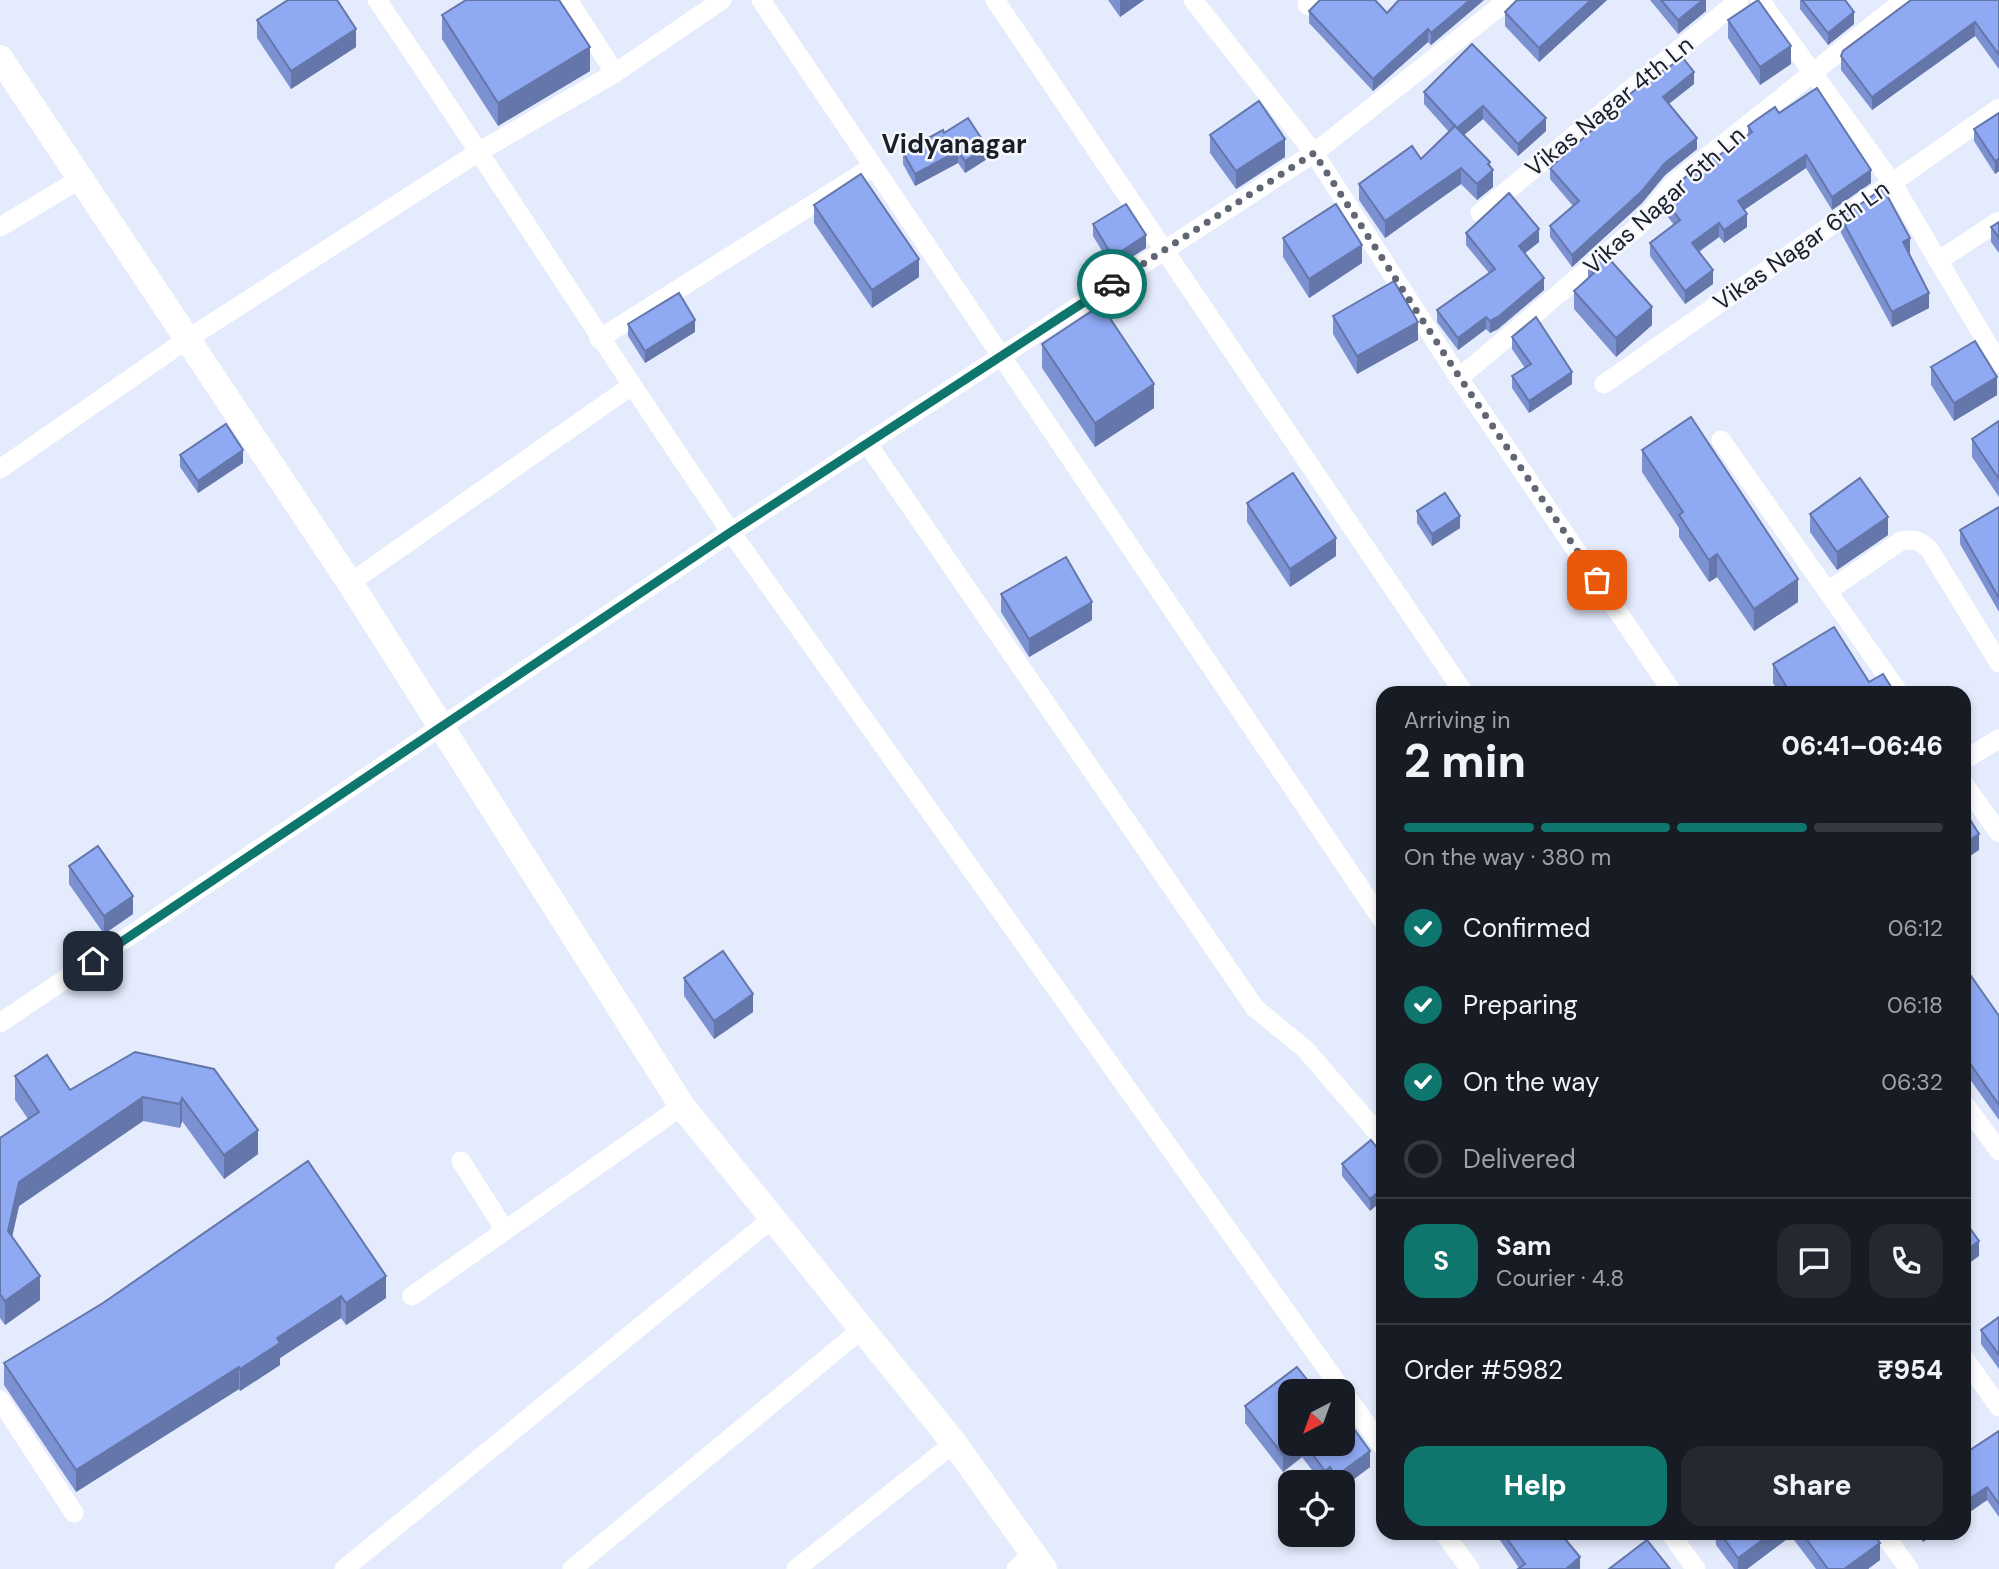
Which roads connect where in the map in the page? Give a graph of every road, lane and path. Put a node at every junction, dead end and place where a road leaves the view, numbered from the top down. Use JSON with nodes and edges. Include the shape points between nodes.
{"nodes":[{"id":1,"x":377,"y":0,"type":"edge"},
{"id":2,"x":568,"y":0,"type":"edge"},
{"id":3,"x":722,"y":0,"type":"edge"},
{"id":4,"x":761,"y":0,"type":"edge"},
{"id":5,"x":995,"y":0,"type":"edge"},
{"id":6,"x":1193,"y":0,"type":"edge"},
{"id":7,"x":1508,"y":0,"type":"edge"},
{"id":8,"x":1739,"y":0,"type":"edge"},
{"id":9,"x":1760,"y":0,"type":"edge"},
{"id":10,"x":1904,"y":0,"type":"edge"},
{"id":11,"x":0,"y":58,"type":"edge"},
{"id":12,"x":615,"y":73,"type":"junction"},
{"id":13,"x":1812,"y":73,"type":"junction"},
{"id":14,"x":1999,"y":108,"type":"edge"},
{"id":15,"x":480,"y":151,"type":"junction"},
{"id":16,"x":1314,"y":153,"type":"junction"},
{"id":17,"x":872,"y":167,"type":"junction"},
{"id":18,"x":80,"y":179,"type":"junction"},
{"id":19,"x":1891,"y":181,"type":"junction"},
{"id":20,"x":1480,"y":213,"type":"dead end"},
{"id":21,"x":1999,"y":221,"type":"edge"},
{"id":22,"x":0,"y":227,"type":"edge"},
{"id":23,"x":1163,"y":251,"type":"junction"},
{"id":24,"x":1938,"y":261,"type":"junction"},
{"id":25,"x":189,"y":338,"type":"junction"},
{"id":26,"x":599,"y":339,"type":"junction"},
{"id":27,"x":1001,"y":356,"type":"junction"},
{"id":28,"x":1999,"y":363,"type":"edge"},
{"id":29,"x":1460,"y":378,"type":"junction"},
{"id":30,"x":1604,"y":384,"type":"dead end"},
{"id":31,"x":631,"y":386,"type":"junction"},
{"id":32,"x":1721,"y":440,"type":"dead end"},
{"id":33,"x":867,"y":443,"type":"junction"},
{"id":34,"x":0,"y":469,"type":"edge"},
{"id":35,"x":731,"y":532,"type":"junction"},
{"id":36,"x":350,"y":583,"type":"junction"},
{"id":37,"x":1828,"y":592,"type":"junction"},
{"id":38,"x":1999,"y":663,"type":"edge"},
{"id":39,"x":1459,"y":686,"type":"edge"},
{"id":40,"x":1668,"y":686,"type":"edge"},
{"id":41,"x":1894,"y":686,"type":"edge"},
{"id":42,"x":441,"y":730,"type":"junction"},
{"id":43,"x":1999,"y":739,"type":"edge"},
{"id":44,"x":1971,"y":756,"type":"edge"},
{"id":45,"x":1971,"y":794,"type":"edge"},
{"id":46,"x":1999,"y":832,"type":"edge"},
{"id":47,"x":1376,"y":910,"type":"edge"},
{"id":48,"x":0,"y":1023,"type":"edge"},
{"id":49,"x":682,"y":1106,"type":"junction"},
{"id":50,"x":1971,"y":1113,"type":"edge"},
{"id":51,"x":1376,"y":1127,"type":"edge"},
{"id":52,"x":1999,"y":1151,"type":"edge"},
{"id":53,"x":461,"y":1161,"type":"dead end"},
{"id":54,"x":773,"y":1218,"type":"junction"},
{"id":55,"x":505,"y":1230,"type":"junction"},
{"id":56,"x":412,"y":1296,"type":"dead end"},
{"id":57,"x":862,"y":1329,"type":"junction"},
{"id":58,"x":1971,"y":1368,"type":"edge"},
{"id":59,"x":0,"y":1400,"type":"edge"},
{"id":60,"x":1999,"y":1407,"type":"edge"},
{"id":61,"x":1376,"y":1438,"type":"edge"},
{"id":62,"x":954,"y":1443,"type":"junction"},
{"id":63,"x":74,"y":1513,"type":"dead end"},
{"id":64,"x":1449,"y":1540,"type":"edge"},
{"id":65,"x":1675,"y":1540,"type":"edge"},
{"id":66,"x":1888,"y":1540,"type":"edge"},
{"id":67,"x":1031,"y":1564,"type":"edge"},
{"id":68,"x":344,"y":1569,"type":"edge"},
{"id":69,"x":572,"y":1569,"type":"edge"},
{"id":70,"x":796,"y":1569,"type":"edge"},
{"id":71,"x":1470,"y":1569,"type":"edge"},
{"id":72,"x":1696,"y":1569,"type":"edge"},
{"id":73,"x":1909,"y":1569,"type":"edge"}],
"edges":[{"from":1,"to":15,"type":"street"},
{"from":2,"to":12,"type":"street"},
{"from":3,"to":12,"type":"street"},
{"from":4,"to":17,"type":"street"},
{"from":5,"to":23,"type":"street"},
{"from":6,"to":16,"type":"street"},
{"from":7,"to":16,"type":"street"},
{"from":8,"to":20,"type":"street","name":"Vikas Nagar 4th Ln"},
{"from":9,"to":13,"type":"street"},
{"from":10,"to":13,"type":"street","name":"Vikas Nagar 5th Ln"},
{"from":11,"to":18,"type":"street"},
{"from":12,"to":15,"type":"street"},
{"from":13,"to":19,"type":"street"},
{"from":13,"to":29,"type":"street","name":"Vikas Nagar 5th Ln","via":[[1674,184],[1640,225]]},
{"from":14,"to":19,"type":"street","name":"Vikas Nagar 6th Ln"},
{"from":15,"to":25,"type":"street"},
{"from":15,"to":26,"type":"street"},
{"from":16,"to":23,"type":"street"},
{"from":16,"to":29,"type":"street"},
{"from":17,"to":26,"type":"street"},
{"from":17,"to":27,"type":"street"},
{"from":18,"to":22,"type":"street"},
{"from":18,"to":25,"type":"street"},
{"from":19,"to":24,"type":"street"},
{"from":19,"to":30,"type":"street","name":"Vikas Nagar 6th Ln"},
{"from":21,"to":24,"type":"street"},
{"from":23,"to":27,"type":"street"},
{"from":23,"to":39,"type":"street"},
{"from":24,"to":28,"type":"street"},
{"from":25,"to":34,"type":"street"},
{"from":25,"to":36,"type":"street"},
{"from":26,"to":31,"type":"street"},
{"from":27,"to":33,"type":"street"},
{"from":27,"to":47,"type":"street"},
{"from":29,"to":40,"type":"street"},
{"from":31,"to":35,"type":"street"},
{"from":31,"to":36,"type":"street"},
{"from":32,"to":37,"type":"street"},
{"from":33,"to":35,"type":"street"},
{"from":33,"to":51,"type":"street","via":[[1255,1008],[1305,1049]]},
{"from":35,"to":42,"type":"street"},
{"from":35,"to":61,"type":"street"},
{"from":36,"to":42,"type":"street"},
{"from":37,"to":38,"type":"street","via":[[1901,541],[1921,542]]},
{"from":37,"to":41,"type":"street"},
{"from":42,"to":48,"type":"street"},
{"from":42,"to":49,"type":"street"},
{"from":43,"to":44,"type":"street"},
{"from":45,"to":46,"type":"street"},
{"from":49,"to":54,"type":"street"},
{"from":49,"to":55,"type":"street"},
{"from":50,"to":52,"type":"street"},
{"from":53,"to":55,"type":"street"},
{"from":54,"to":57,"type":"street"},
{"from":54,"to":68,"type":"street"},
{"from":55,"to":56,"type":"street"},
{"from":57,"to":62,"type":"street"},
{"from":57,"to":69,"type":"street"},
{"from":58,"to":60,"type":"street"},
{"from":59,"to":63,"type":"street"},
{"from":62,"to":67,"type":"street"},
{"from":62,"to":70,"type":"street"},
{"from":64,"to":71,"type":"street"},
{"from":65,"to":72,"type":"street"},
{"from":66,"to":73,"type":"street"}]}
